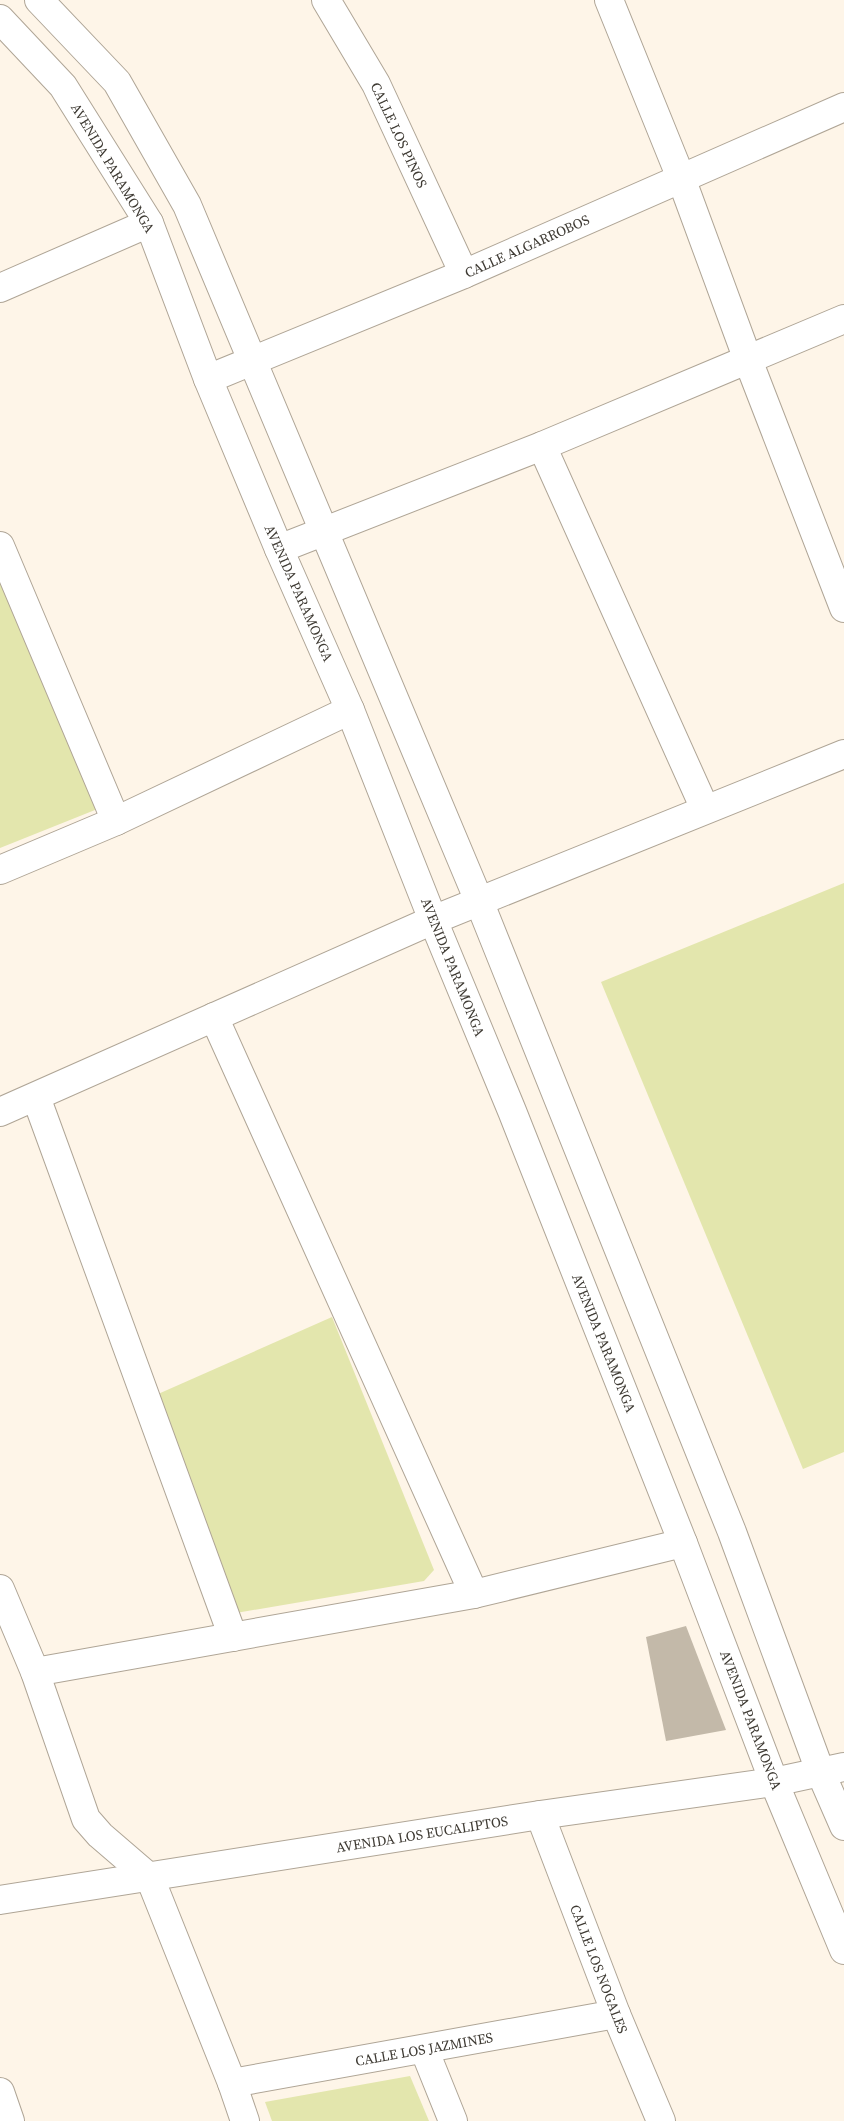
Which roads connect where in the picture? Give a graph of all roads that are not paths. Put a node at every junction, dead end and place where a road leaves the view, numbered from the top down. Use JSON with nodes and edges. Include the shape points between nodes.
{"nodes":[{"id":1,"x":39,"y":0,"type":"edge"},
{"id":2,"x":326,"y":0,"type":"edge"},
{"id":3,"x":609,"y":0,"type":"edge"},
{"id":4,"x":0,"y":19,"type":"edge"},
{"id":5,"x":844,"y":107,"type":"edge"},
{"id":6,"x":681,"y":178,"type":"junction"},
{"id":7,"x":149,"y":224,"type":"junction"},
{"id":8,"x":464,"y":274,"type":"junction"},
{"id":9,"x":0,"y":288,"type":"edge"},
{"id":10,"x":844,"y":319,"type":"edge"},
{"id":11,"x":748,"y":360,"type":"junction"},
{"id":12,"x":252,"y":361,"type":"junction"},
{"id":13,"x":208,"y":380,"type":"junction"},
{"id":14,"x":542,"y":446,"type":"junction"},
{"id":15,"x":324,"y":531,"type":"junction"},
{"id":16,"x":0,"y":546,"type":"edge"},
{"id":17,"x":279,"y":549,"type":"junction"},
{"id":18,"x":844,"y":608,"type":"edge"},
{"id":19,"x":350,"y":710,"type":"junction"},
{"id":20,"x":844,"y":754,"type":"edge"},
{"id":21,"x":705,"y":808,"type":"junction"},
{"id":22,"x":116,"y":821,"type":"junction"},
{"id":23,"x":0,"y":870,"type":"edge"},
{"id":24,"x":479,"y":901,"type":"junction"},
{"id":25,"x":432,"y":920,"type":"junction"},
{"id":26,"x":214,"y":1017,"type":"junction"},
{"id":27,"x":36,"y":1097,"type":"junction"},
{"id":28,"x":0,"y":1112,"type":"edge"},
{"id":29,"x":683,"y":1543,"type":"junction"},
{"id":30,"x":0,"y":1590,"type":"edge"},
{"id":31,"x":474,"y":1594,"type":"junction"},
{"id":32,"x":233,"y":1637,"type":"junction"},
{"id":33,"x":35,"y":1672,"type":"junction"},
{"id":34,"x":832,"y":1769,"type":"edge"},
{"id":35,"x":774,"y":1782,"type":"junction"},
{"id":36,"x":540,"y":1815,"type":"junction"},
{"id":37,"x":844,"y":1826,"type":"edge"},
{"id":38,"x":150,"y":1878,"type":"junction"},
{"id":39,"x":0,"y":1900,"type":"edge"},
{"id":40,"x":844,"y":1950,"type":"edge"},
{"id":41,"x":616,"y":2014,"type":"junction"},
{"id":42,"x":424,"y":2049,"type":"junction"},
{"id":43,"x":232,"y":2083,"type":"junction"},
{"id":44,"x":0,"y":2092,"type":"edge"},
{"id":45,"x":10,"y":2121,"type":"edge"},
{"id":46,"x":244,"y":2121,"type":"edge"},
{"id":47,"x":453,"y":2121,"type":"edge"},
{"id":48,"x":661,"y":2121,"type":"edge"}],
"edges":[{"from":1,"to":12,"type":"street","via":[[117,82],[187,205]]},
{"from":2,"to":8,"type":"street","name":"CALLE LOS PINOS","via":[[376,84]]},
{"from":3,"to":6,"type":"street"},
{"from":4,"to":7,"type":"street","name":"AVENIDA PARAMONGA","via":[[63,86]]},
{"from":5,"to":6,"type":"street","name":"CALLE ALGARROBOS"},
{"from":6,"to":8,"type":"street","name":"CALLE ALGARROBOS"},
{"from":6,"to":11,"type":"street"},
{"from":7,"to":9,"type":"street"},
{"from":7,"to":13,"type":"street","name":"AVENIDA PARAMONGA"},
{"from":8,"to":12,"type":"street","name":"CALLE ALGARROBOS"},
{"from":10,"to":11,"type":"street"},
{"from":11,"to":14,"type":"street"},
{"from":11,"to":18,"type":"street"},
{"from":12,"to":13,"type":"street","name":"CALLE ALGARROBOS"},
{"from":12,"to":15,"type":"street"},
{"from":13,"to":17,"type":"street","name":"AVENIDA PARAMONGA"},
{"from":14,"to":15,"type":"street"},
{"from":14,"to":21,"type":"street"},
{"from":15,"to":17,"type":"street"},
{"from":15,"to":24,"type":"street"},
{"from":16,"to":22,"type":"street"},
{"from":17,"to":19,"type":"street","name":"AVENIDA PARAMONGA"},
{"from":19,"to":22,"type":"street"},
{"from":19,"to":25,"type":"street","name":"AVENIDA PARAMONGA"},
{"from":20,"to":21,"type":"street"},
{"from":21,"to":24,"type":"street"},
{"from":22,"to":23,"type":"street"},
{"from":24,"to":25,"type":"street"},
{"from":24,"to":34,"type":"street","via":[[732,1532]]},
{"from":25,"to":26,"type":"street"},
{"from":25,"to":29,"type":"street","name":"AVENIDA PARAMONGA","via":[[512,1111]]},
{"from":26,"to":27,"type":"street"},
{"from":26,"to":31,"type":"street"},
{"from":27,"to":28,"type":"street"},
{"from":27,"to":32,"type":"street"},
{"from":29,"to":31,"type":"street"},
{"from":29,"to":35,"type":"street","name":"AVENIDA PARAMONGA"},
{"from":30,"to":33,"type":"street"},
{"from":31,"to":32,"type":"street"},
{"from":32,"to":33,"type":"street"},
{"from":33,"to":38,"type":"street","via":[[86,1819]]},
{"from":34,"to":35,"type":"street","name":"AVENIDA LOS EUCALIPTOS"},
{"from":34,"to":37,"type":"street"},
{"from":35,"to":36,"type":"street","name":"AVENIDA LOS EUCALIPTOS"},
{"from":35,"to":40,"type":"street","name":"AVENIDA PARAMONGA"},
{"from":36,"to":38,"type":"street","name":"AVENIDA LOS EUCALIPTOS"},
{"from":36,"to":41,"type":"street","name":"CALLE LOS NOGALES"},
{"from":38,"to":39,"type":"street","name":"AVENIDA LOS EUCALIPTOS"},
{"from":38,"to":43,"type":"street"},
{"from":41,"to":42,"type":"street","name":"CALLE LOS JAZMINES"},
{"from":41,"to":48,"type":"street","name":"CALLE LOS NOGALES"},
{"from":42,"to":43,"type":"street","name":"CALLE LOS JAZMINES"},
{"from":42,"to":47,"type":"street"},
{"from":43,"to":46,"type":"street"},
{"from":44,"to":45,"type":"street"}]}
